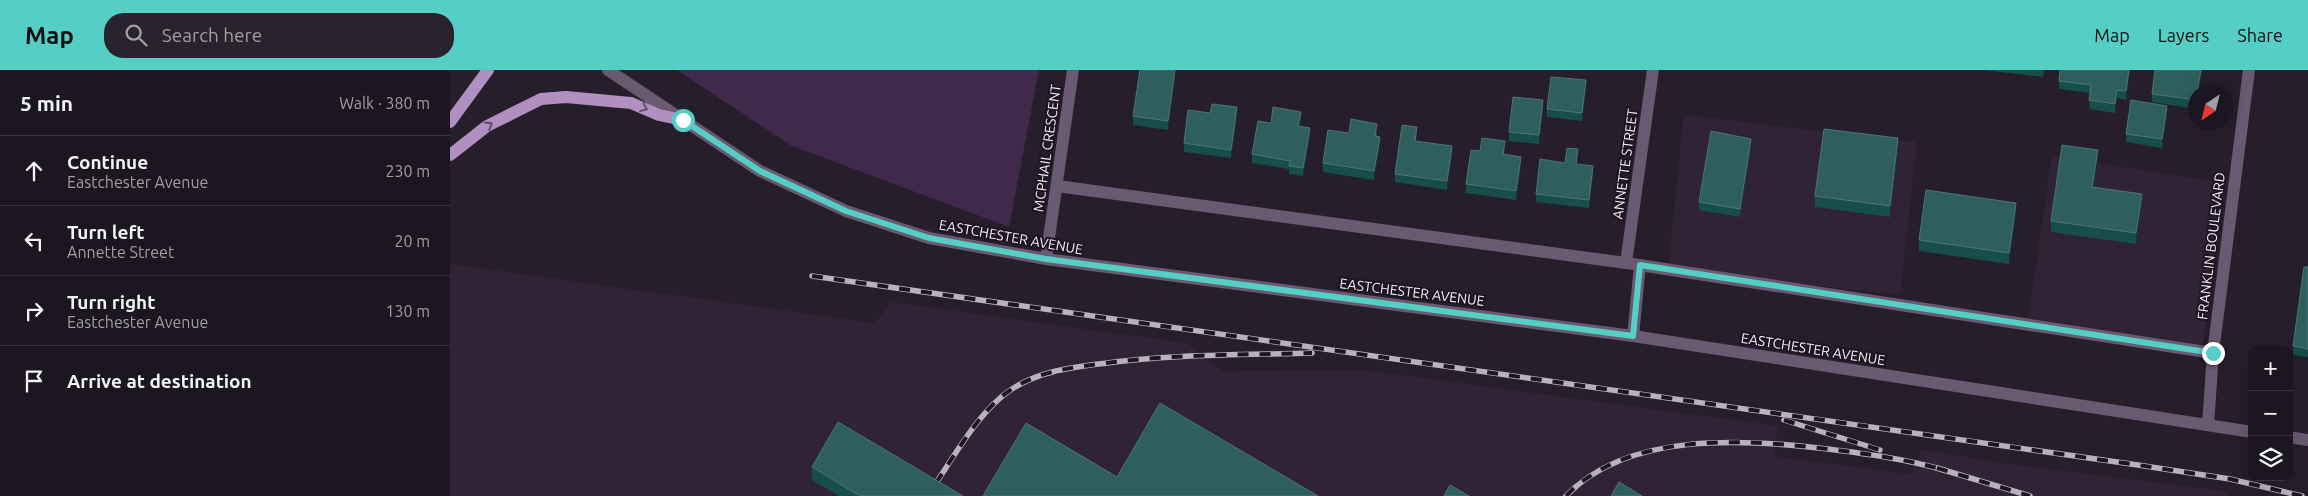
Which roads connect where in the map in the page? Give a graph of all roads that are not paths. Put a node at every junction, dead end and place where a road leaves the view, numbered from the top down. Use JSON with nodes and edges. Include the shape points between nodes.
{"nodes":[{"id":1,"x":488,"y":70,"type":"edge"},
{"id":2,"x":608,"y":70,"type":"edge"},
{"id":3,"x":1072,"y":70,"type":"edge"},
{"id":4,"x":1653,"y":70,"type":"edge"},
{"id":5,"x":2249,"y":70,"type":"edge"},
{"id":6,"x":683,"y":120,"type":"junction"},
{"id":7,"x":450,"y":122,"type":"edge"},
{"id":8,"x":450,"y":154,"type":"edge"},
{"id":9,"x":1057,"y":186,"type":"junction"},
{"id":10,"x":1046,"y":259,"type":"junction"},
{"id":11,"x":1626,"y":263,"type":"junction"},
{"id":12,"x":1640,"y":265,"type":"junction"},
{"id":13,"x":1633,"y":336,"type":"junction"},
{"id":14,"x":2213,"y":353,"type":"junction"},
{"id":15,"x":2208,"y":425,"type":"junction"},
{"id":16,"x":2248,"y":431,"type":"edge"},
{"id":17,"x":2293,"y":438,"type":"edge"},
{"id":18,"x":2308,"y":440,"type":"edge"}],
"edges":[{"from":1,"to":7,"type":"main road"},
{"from":2,"to":6,"type":"street","name":"EASTCHESTER AVENUE"},
{"from":3,"to":9,"type":"street","name":"MCPHAIL CRESCENT"},
{"from":4,"to":11,"type":"street","name":"ANNETTE STREET"},
{"from":5,"to":14,"type":"street","name":"FRANKLIN BOULEVARD"},
{"from":8,"to":6,"type":"main road","one_way":true,"via":[[487,126],[541,99],[566,97],[631,104]]},
{"from":6,"to":10,"type":"street","name":"EASTCHESTER AVENUE","via":[[760,171],[846,211],[929,238]]},
{"from":9,"to":10,"type":"street","name":"MCPHAIL CRESCENT"},
{"from":9,"to":11,"type":"street"},
{"from":10,"to":13,"type":"street","name":"EASTCHESTER AVENUE"},
{"from":11,"to":12,"type":"street"},
{"from":12,"to":13,"type":"street"},
{"from":12,"to":14,"type":"street"},
{"from":13,"to":15,"type":"street","name":"EASTCHESTER AVENUE"},
{"from":14,"to":15,"type":"street","name":"FRANKLIN BOULEVARD"},
{"from":15,"to":16,"type":"street","name":"EASTCHESTER AVENUE"},
{"from":17,"to":18,"type":"street"}]}
